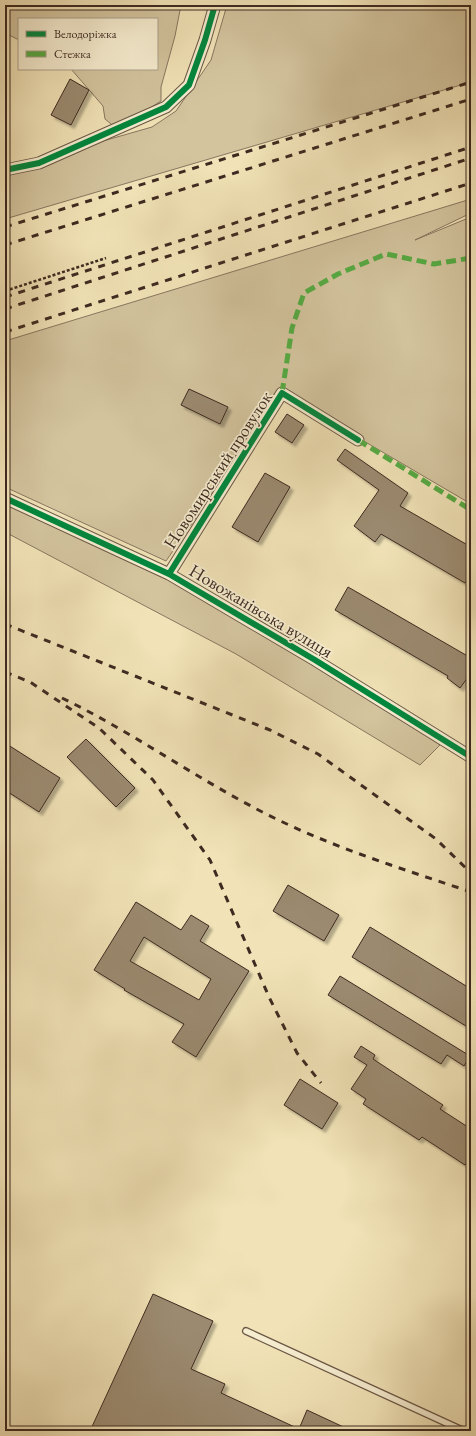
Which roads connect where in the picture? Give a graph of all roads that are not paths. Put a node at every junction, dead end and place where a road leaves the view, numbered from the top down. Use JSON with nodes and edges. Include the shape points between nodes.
{"nodes":[{"id":1,"x":215,"y":5,"type":"edge"},
{"id":2,"x":5,"y":170,"type":"edge"},
{"id":3,"x":358,"y":440,"type":"dead end"},
{"id":4,"x":5,"y":498,"type":"edge"},
{"id":5,"x":169,"y":574,"type":"junction"},
{"id":6,"x":471,"y":757,"type":"edge"},
{"id":7,"x":246,"y":1331,"type":"dead end"},
{"id":8,"x":464,"y":1431,"type":"edge"}],
"edges":[{"from":1,"to":2,"type":"street","via":[[188,85],[166,107],[39,163]]},
{"from":3,"to":5,"type":"street","name":"Новомирський провулок","via":[[282,393]]},
{"from":4,"to":5,"type":"street","name":"Новожанівська вулиця"},
{"from":5,"to":6,"type":"street","name":"Новожанівська вулиця","via":[[315,660]]},
{"from":7,"to":8,"type":"lane"}]}
